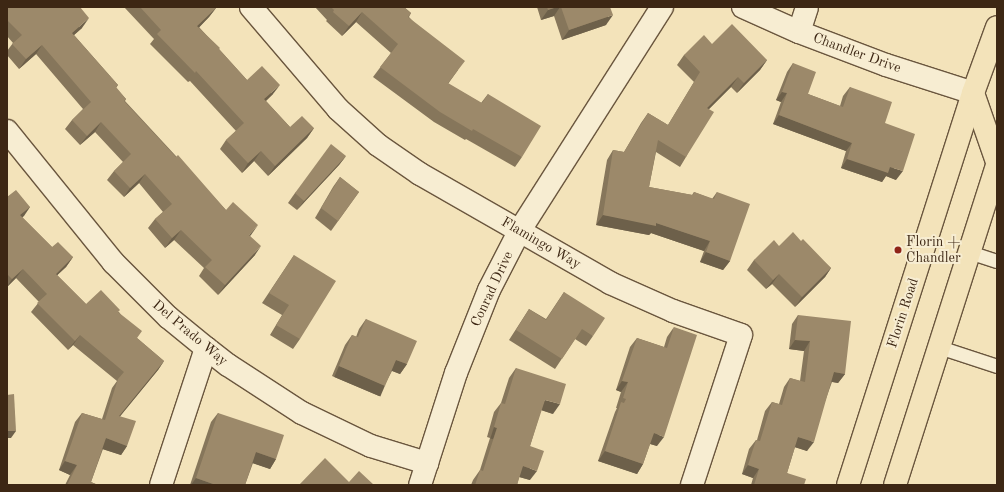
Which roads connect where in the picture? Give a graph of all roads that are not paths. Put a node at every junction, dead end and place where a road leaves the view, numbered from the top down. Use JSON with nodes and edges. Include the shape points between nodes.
{"nodes":[{"id":1,"x":251,"y":7,"type":"edge"},
{"id":2,"x":662,"y":7,"type":"edge"},
{"id":3,"x":743,"y":7,"type":"edge"},
{"id":4,"x":808,"y":7,"type":"edge"},
{"id":5,"x":799,"y":32,"type":"junction"},
{"id":6,"x":996,"y":37,"type":"edge"},
{"id":7,"x":973,"y":93,"type":"junction"},
{"id":8,"x":7,"y":131,"type":"edge"},
{"id":9,"x":997,"y":163,"type":"edge"},
{"id":10,"x":520,"y":230,"type":"junction"},
{"id":11,"x":969,"y":252,"type":"junction"},
{"id":12,"x":997,"y":261,"type":"edge"},
{"id":13,"x":939,"y":347,"type":"junction"},
{"id":14,"x":206,"y":348,"type":"junction"},
{"id":15,"x":997,"y":366,"type":"edge"},
{"id":16,"x":427,"y":463,"type":"junction"},
{"id":17,"x":161,"y":485,"type":"edge"},
{"id":18,"x":420,"y":485,"type":"edge"},
{"id":19,"x":692,"y":485,"type":"edge"},
{"id":20,"x":848,"y":485,"type":"edge"},
{"id":21,"x":895,"y":485,"type":"edge"}],
"edges":[{"from":1,"to":10,"type":"street","name":"Flamingo Way","via":[[338,109],[378,145],[420,174]]},
{"from":2,"to":10,"type":"street","name":"Conrad Drive"},
{"from":3,"to":5,"type":"street","name":"Chandler Drive"},
{"from":4,"to":5,"type":"street"},
{"from":5,"to":7,"type":"street","name":"Chandler Drive","via":[[886,65]]},
{"from":6,"to":7,"type":"main road","name":"Florin Road"},
{"from":7,"to":9,"type":"main road"},
{"from":7,"to":20,"type":"main road","name":"Florin Road"},
{"from":8,"to":14,"type":"street","name":"Del Prado Way","via":[[113,262],[168,317]]},
{"from":9,"to":11,"type":"main road"},
{"from":10,"to":16,"type":"street","name":"Conrad Drive","via":[[489,290],[456,373]]},
{"from":10,"to":19,"type":"street","name":"Flamingo Way","via":[[610,283],[673,311],[741,335]]},
{"from":11,"to":12,"type":"lane"},
{"from":11,"to":13,"type":"main road"},
{"from":13,"to":15,"type":"lane"},
{"from":13,"to":21,"type":"main road"},
{"from":14,"to":16,"type":"street","name":"Del Prado Way","via":[[302,413],[371,446]]},
{"from":14,"to":17,"type":"street"},
{"from":16,"to":18,"type":"street","name":"Conrad Drive"}]}
